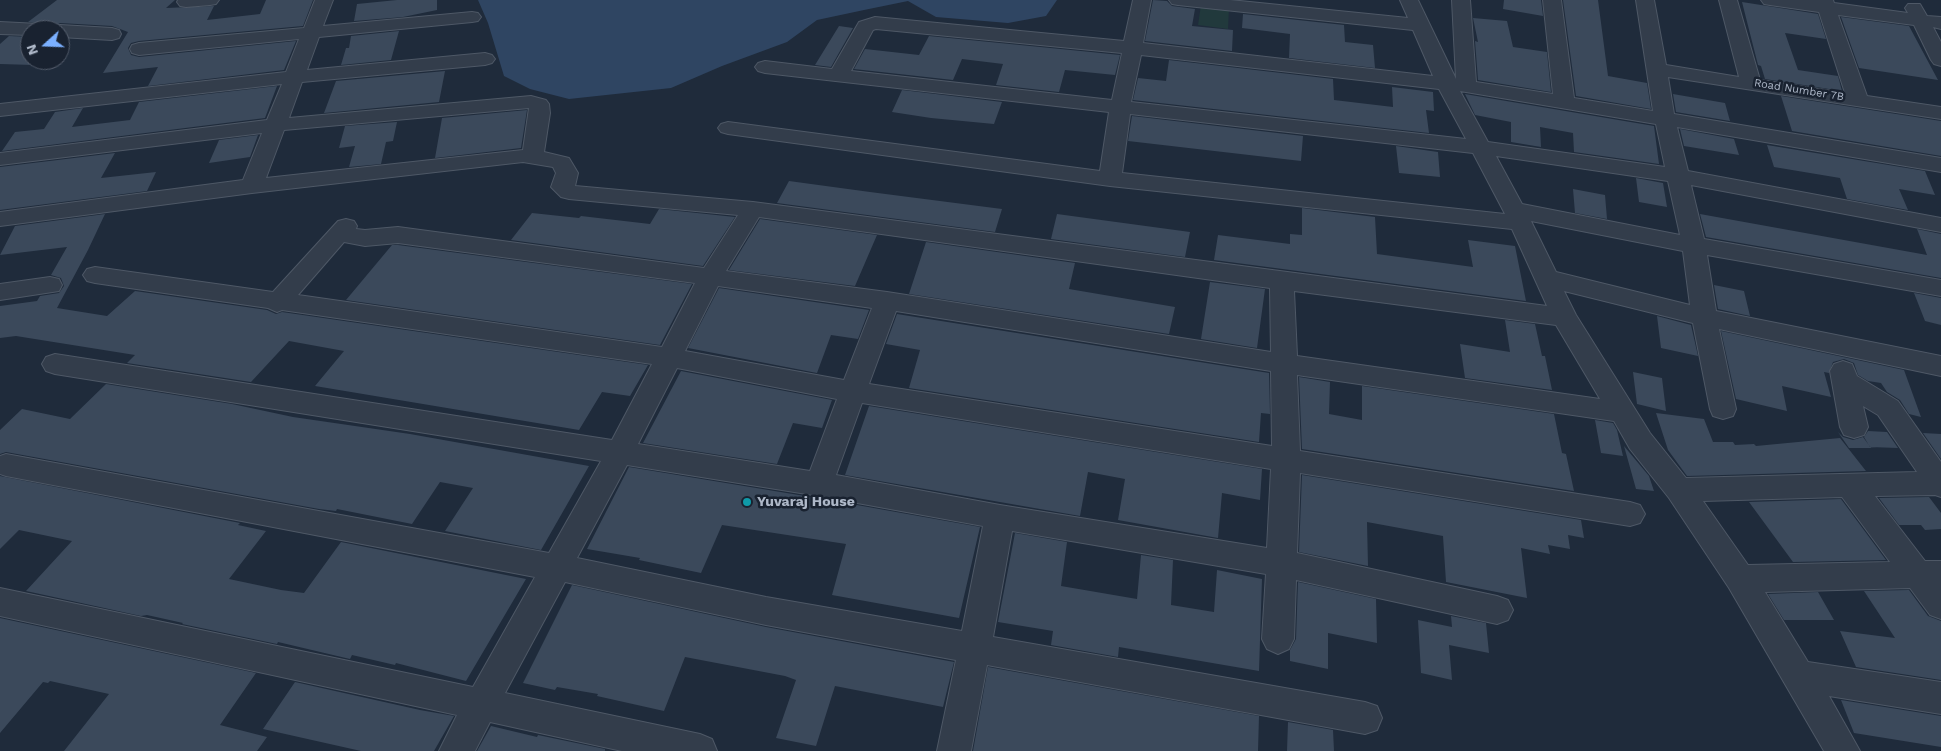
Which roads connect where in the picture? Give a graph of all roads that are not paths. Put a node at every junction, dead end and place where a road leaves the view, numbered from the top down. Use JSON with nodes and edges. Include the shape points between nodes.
{"nodes":[{"id":1,"x":210,"y":0,"type":"edge"},
{"id":2,"x":324,"y":0,"type":"edge"},
{"id":3,"x":1142,"y":0,"type":"edge"},
{"id":4,"x":1178,"y":0,"type":"edge"},
{"id":5,"x":1409,"y":0,"type":"edge"},
{"id":6,"x":1461,"y":0,"type":"edge"},
{"id":7,"x":1552,"y":0,"type":"edge"},
{"id":8,"x":1645,"y":0,"type":"edge"},
{"id":9,"x":1728,"y":0,"type":"edge"},
{"id":10,"x":1770,"y":0,"type":"edge"},
{"id":11,"x":1910,"y":0,"type":"edge"},
{"id":12,"x":186,"y":2,"type":"dead end"},
{"id":13,"x":1825,"y":3,"type":"edge"},
{"id":14,"x":472,"y":17,"type":"dead end"},
{"id":15,"x":1920,"y":19,"type":"junction"},
{"id":16,"x":1941,"y":23,"type":"edge"},
{"id":17,"x":1420,"y":25,"type":"junction"},
{"id":18,"x":0,"y":28,"type":"edge"},
{"id":19,"x":20,"y":29,"type":"edge"},
{"id":20,"x":70,"y":32,"type":"edge"},
{"id":21,"x":312,"y":32,"type":"junction"},
{"id":22,"x":112,"y":34,"type":"dead end"},
{"id":23,"x":1133,"y":48,"type":"junction"},
{"id":24,"x":139,"y":49,"type":"dead end"},
{"id":25,"x":485,"y":59,"type":"dead end"},
{"id":26,"x":1941,"y":60,"type":"edge"},
{"id":27,"x":765,"y":68,"type":"dead end"},
{"id":28,"x":1657,"y":70,"type":"junction"},
{"id":29,"x":838,"y":76,"type":"junction"},
{"id":30,"x":293,"y":77,"type":"junction"},
{"id":31,"x":1751,"y":83,"type":"junction"},
{"id":32,"x":1456,"y":84,"type":"junction"},
{"id":33,"x":1858,"y":100,"type":"junction"},
{"id":34,"x":1564,"y":101,"type":"junction"},
{"id":35,"x":1120,"y":109,"type":"junction"},
{"id":36,"x":0,"y":110,"type":"edge"},
{"id":37,"x":1941,"y":113,"type":"edge"},
{"id":38,"x":1665,"y":119,"type":"junction"},
{"id":39,"x":276,"y":125,"type":"junction"},
{"id":40,"x":728,"y":128,"type":"dead end"},
{"id":41,"x":1480,"y":147,"type":"junction"},
{"id":42,"x":532,"y":157,"type":"junction"},
{"id":43,"x":0,"y":160,"type":"edge"},
{"id":44,"x":1939,"y":169,"type":"edge"},
{"id":45,"x":1678,"y":176,"type":"junction"},
{"id":46,"x":1110,"y":179,"type":"junction"},
{"id":47,"x":252,"y":186,"type":"junction"},
{"id":48,"x":753,"y":209,"type":"junction"},
{"id":49,"x":1518,"y":216,"type":"junction"},
{"id":50,"x":0,"y":219,"type":"edge"},
{"id":51,"x":1941,"y":225,"type":"edge"},
{"id":52,"x":1694,"y":245,"type":"junction"},
{"id":53,"x":95,"y":276,"type":"dead end"},
{"id":54,"x":710,"y":278,"type":"junction"},
{"id":55,"x":1549,"y":280,"type":"junction"},
{"id":56,"x":1282,"y":282,"type":"junction"},
{"id":57,"x":50,"y":285,"type":"dead end"},
{"id":58,"x":1941,"y":288,"type":"edge"},
{"id":59,"x":0,"y":292,"type":"edge"},
{"id":60,"x":887,"y":301,"type":"junction"},
{"id":61,"x":277,"y":303,"type":"junction"},
{"id":62,"x":1564,"y":317,"type":"junction"},
{"id":63,"x":1704,"y":317,"type":"junction"},
{"id":64,"x":1834,"y":345,"type":"junction"},
{"id":65,"x":669,"y":357,"type":"junction"},
{"id":66,"x":55,"y":364,"type":"dead end"},
{"id":67,"x":1284,"y":364,"type":"junction"},
{"id":68,"x":1941,"y":366,"type":"edge"},
{"id":69,"x":1846,"y":382,"type":"junction"},
{"id":70,"x":855,"y":392,"type":"junction"},
{"id":71,"x":1723,"y":409,"type":"dead end"},
{"id":72,"x":1621,"y":412,"type":"junction"},
{"id":73,"x":1854,"y":427,"type":"dead end"},
{"id":74,"x":619,"y":454,"type":"junction"},
{"id":75,"x":1286,"y":460,"type":"junction"},
{"id":76,"x":6,"y":466,"type":"dead end"},
{"id":77,"x":820,"y":484,"type":"junction"},
{"id":78,"x":1941,"y":484,"type":"edge"},
{"id":79,"x":1849,"y":485,"type":"junction"},
{"id":80,"x":1679,"y":490,"type":"junction"},
{"id":81,"x":1630,"y":514,"type":"dead end"},
{"id":82,"x":1000,"y":517,"type":"junction"},
{"id":83,"x":1280,"y":563,"type":"junction"},
{"id":84,"x":555,"y":567,"type":"junction"},
{"id":85,"x":1931,"y":575,"type":"edge"},
{"id":86,"x":1740,"y":579,"type":"junction"},
{"id":87,"x":0,"y":602,"type":"edge"},
{"id":88,"x":1941,"y":606,"type":"edge"},
{"id":89,"x":1497,"y":610,"type":"dead end"},
{"id":90,"x":1278,"y":639,"type":"dead end"},
{"id":91,"x":975,"y":647,"type":"junction"},
{"id":92,"x":1799,"y":676,"type":"junction"},
{"id":93,"x":1941,"y":698,"type":"edge"},
{"id":94,"x":482,"y":703,"type":"junction"},
{"id":95,"x":1364,"y":718,"type":"dead end"},
{"id":96,"x":456,"y":751,"type":"edge"},
{"id":97,"x":700,"y":751,"type":"edge"},
{"id":98,"x":954,"y":751,"type":"edge"},
{"id":99,"x":1843,"y":751,"type":"edge"}],
"edges":[{"from":1,"to":12,"type":"street"},
{"from":2,"to":21,"type":"street"},
{"from":3,"to":23,"type":"street"},
{"from":4,"to":17,"type":"street"},
{"from":5,"to":17,"type":"street"},
{"from":6,"to":32,"type":"street"},
{"from":7,"to":34,"type":"street"},
{"from":8,"to":28,"type":"street"},
{"from":9,"to":31,"type":"street"},
{"from":10,"to":13,"type":"street"},
{"from":11,"to":15,"type":"street"},
{"from":13,"to":15,"type":"street"},
{"from":13,"to":33,"type":"street"},
{"from":14,"to":21,"type":"street"},
{"from":15,"to":16,"type":"street"},
{"from":15,"to":26,"type":"street"},
{"from":17,"to":32,"type":"street"},
{"from":18,"to":19,"type":"street"},
{"from":20,"to":22,"type":"street"},
{"from":21,"to":24,"type":"street"},
{"from":21,"to":30,"type":"street"},
{"from":23,"to":29,"type":"street","via":[[871,22]]},
{"from":23,"to":32,"type":"street"},
{"from":23,"to":35,"type":"street"},
{"from":25,"to":30,"type":"street"},
{"from":27,"to":29,"type":"street"},
{"from":28,"to":31,"type":"street","name":"Road Number 7B"},
{"from":28,"to":38,"type":"street"},
{"from":29,"to":35,"type":"street"},
{"from":30,"to":36,"type":"street"},
{"from":30,"to":39,"type":"street"},
{"from":31,"to":33,"type":"street","name":"Road Number 7B"},
{"from":32,"to":34,"type":"street"},
{"from":32,"to":41,"type":"street"},
{"from":33,"to":37,"type":"street","name":"Road Number 7B"},
{"from":34,"to":38,"type":"street"},
{"from":35,"to":41,"type":"street"},
{"from":35,"to":46,"type":"street"},
{"from":38,"to":44,"type":"street"},
{"from":38,"to":45,"type":"street"},
{"from":39,"to":42,"type":"street","via":[[531,102],[539,104],[540,113]]},
{"from":39,"to":43,"type":"street"},
{"from":39,"to":47,"type":"street"},
{"from":40,"to":46,"type":"street"},
{"from":41,"to":45,"type":"street"},
{"from":41,"to":49,"type":"street"},
{"from":42,"to":47,"type":"street"},
{"from":42,"to":48,"type":"street","via":[[561,163],[567,173],[562,187],[569,192]]},
{"from":45,"to":51,"type":"street"},
{"from":45,"to":52,"type":"street"},
{"from":46,"to":49,"type":"street"},
{"from":47,"to":50,"type":"street"},
{"from":48,"to":54,"type":"street"},
{"from":48,"to":56,"type":"street"},
{"from":49,"to":52,"type":"street"},
{"from":49,"to":55,"type":"street"},
{"from":52,"to":58,"type":"street"},
{"from":52,"to":63,"type":"street"},
{"from":53,"to":61,"type":"street"},
{"from":54,"to":60,"type":"street"},
{"from":54,"to":61,"type":"street","via":[[398,235],[365,238],[343,230]]},
{"from":54,"to":65,"type":"street"},
{"from":55,"to":62,"type":"street"},
{"from":55,"to":63,"type":"street"},
{"from":56,"to":62,"type":"street"},
{"from":56,"to":67,"type":"street"},
{"from":57,"to":59,"type":"street"},
{"from":60,"to":67,"type":"street"},
{"from":60,"to":70,"type":"street"},
{"from":61,"to":65,"type":"street"},
{"from":62,"to":72,"type":"street"},
{"from":63,"to":64,"type":"street"},
{"from":63,"to":71,"type":"street"},
{"from":64,"to":68,"type":"street"},
{"from":64,"to":69,"type":"street"},
{"from":65,"to":70,"type":"street"},
{"from":65,"to":74,"type":"street"},
{"from":66,"to":74,"type":"street"},
{"from":67,"to":72,"type":"street"},
{"from":67,"to":75,"type":"street"},
{"from":69,"to":73,"type":"street"},
{"from":69,"to":78,"type":"street","via":[[1888,408]]},
{"from":70,"to":75,"type":"street"},
{"from":70,"to":77,"type":"street"},
{"from":72,"to":80,"type":"street"},
{"from":74,"to":77,"type":"street"},
{"from":74,"to":84,"type":"street"},
{"from":75,"to":81,"type":"street"},
{"from":75,"to":83,"type":"street"},
{"from":76,"to":84,"type":"street"},
{"from":77,"to":82,"type":"street"},
{"from":78,"to":79,"type":"street"},
{"from":79,"to":80,"type":"street"},
{"from":79,"to":85,"type":"street"},
{"from":80,"to":86,"type":"street"},
{"from":82,"to":83,"type":"street"},
{"from":82,"to":91,"type":"street"},
{"from":83,"to":89,"type":"street"},
{"from":83,"to":90,"type":"street"},
{"from":84,"to":91,"type":"street","via":[[766,611]]},
{"from":84,"to":94,"type":"street"},
{"from":85,"to":86,"type":"street"},
{"from":85,"to":88,"type":"street"},
{"from":86,"to":92,"type":"street"},
{"from":87,"to":94,"type":"street"},
{"from":91,"to":95,"type":"street"},
{"from":91,"to":98,"type":"street"},
{"from":92,"to":93,"type":"street"},
{"from":92,"to":99,"type":"street"},
{"from":94,"to":96,"type":"street"},
{"from":94,"to":97,"type":"street"}]}
